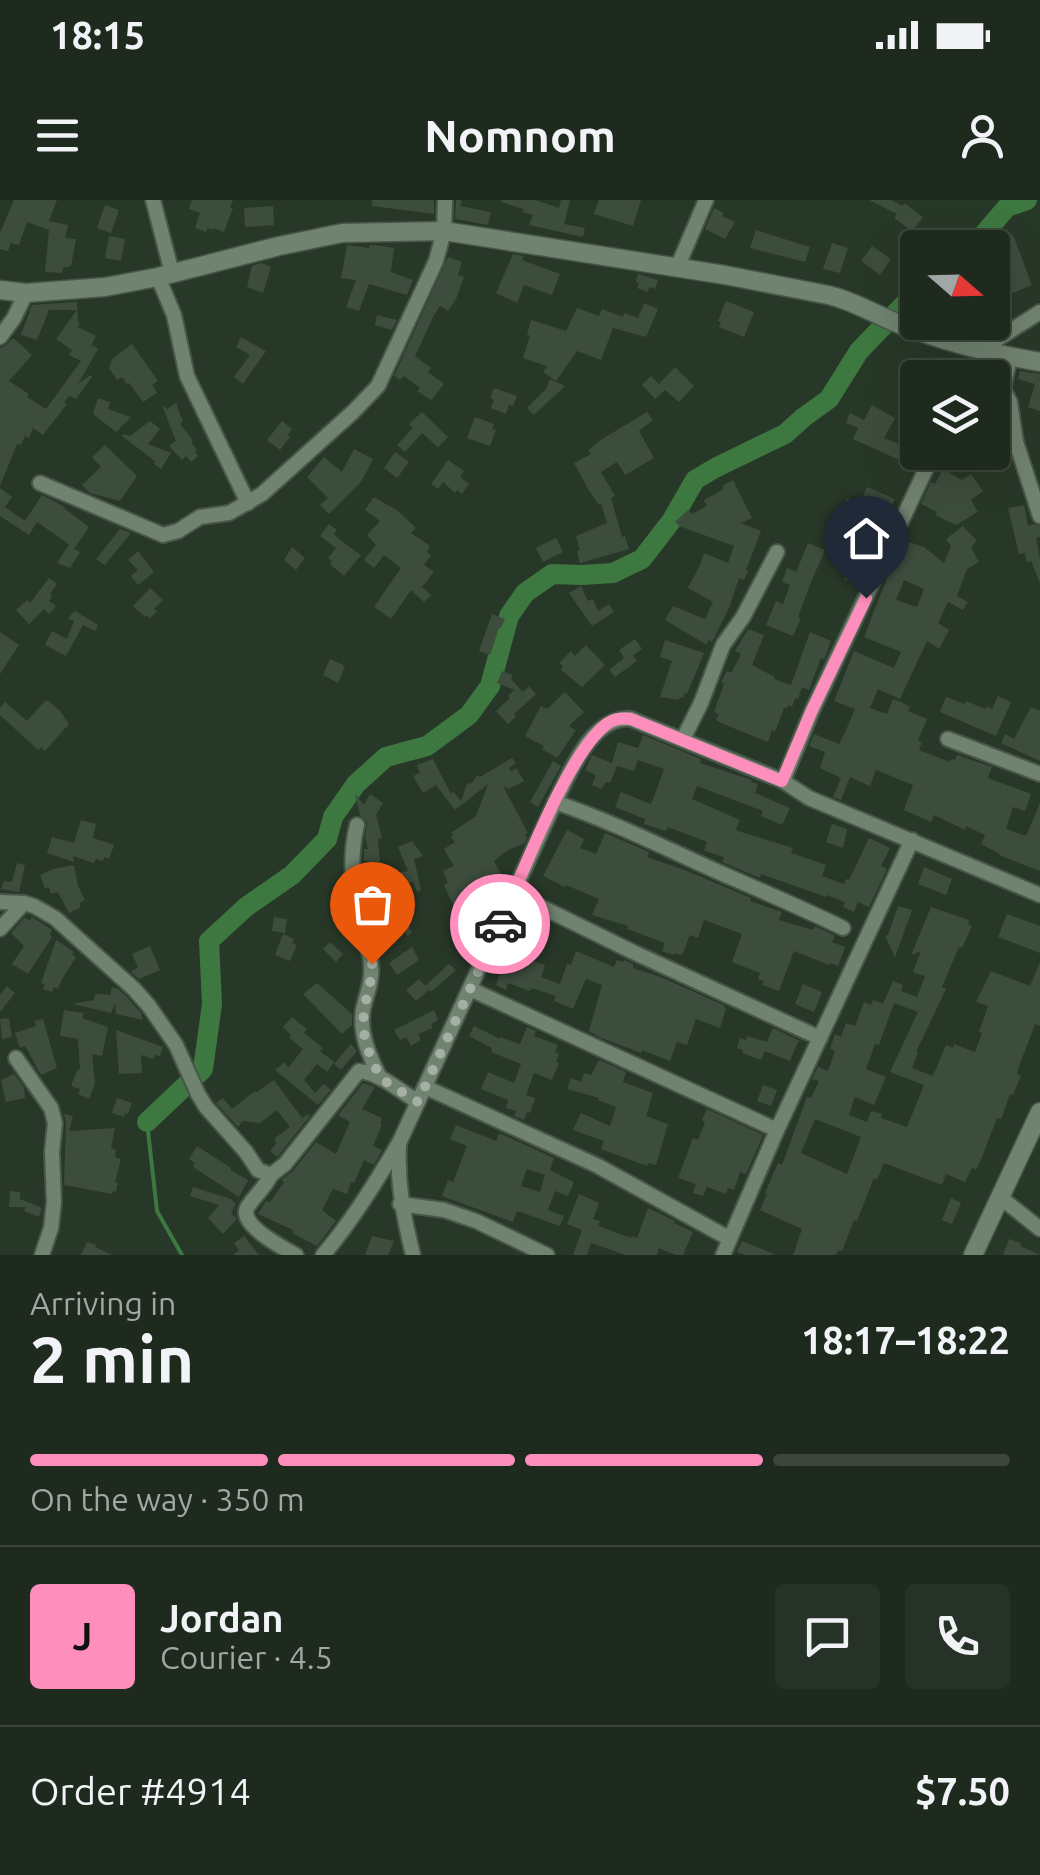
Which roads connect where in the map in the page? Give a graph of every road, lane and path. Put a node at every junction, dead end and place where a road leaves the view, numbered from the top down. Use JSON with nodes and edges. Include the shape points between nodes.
{"nodes":[{"id":1,"x":153,"y":200,"type":"edge"},
{"id":2,"x":445,"y":200,"type":"edge"},
{"id":3,"x":706,"y":200,"type":"edge"},
{"id":4,"x":444,"y":232,"type":"junction"},
{"id":5,"x":677,"y":268,"type":"junction"},
{"id":6,"x":165,"y":275,"type":"junction"},
{"id":7,"x":0,"y":290,"type":"edge"},
{"id":8,"x":26,"y":292,"type":"junction"},
{"id":9,"x":1040,"y":312,"type":"edge"},
{"id":10,"x":0,"y":337,"type":"edge"},
{"id":11,"x":982,"y":349,"type":"junction"},
{"id":12,"x":1010,"y":357,"type":"junction"},
{"id":13,"x":1009,"y":360,"type":"edge"},
{"id":14,"x":1040,"y":362,"type":"edge"},
{"id":15,"x":1010,"y":402,"type":"edge"},
{"id":16,"x":925,"y":470,"type":"edge"},
{"id":17,"x":40,"y":483,"type":"dead end"},
{"id":18,"x":248,"y":503,"type":"junction"},
{"id":19,"x":1040,"y":516,"type":"edge"},
{"id":20,"x":777,"y":552,"type":"dead end"},
{"id":21,"x":683,"y":739,"type":"junction"},
{"id":22,"x":948,"y":739,"type":"dead end"},
{"id":23,"x":1040,"y":774,"type":"edge"},
{"id":24,"x":782,"y":781,"type":"junction"},
{"id":25,"x":555,"y":802,"type":"junction"},
{"id":26,"x":357,"y":826,"type":"dead end"},
{"id":27,"x":912,"y":840,"type":"junction"},
{"id":28,"x":514,"y":894,"type":"junction"},
{"id":29,"x":1040,"y":895,"type":"edge"},
{"id":30,"x":0,"y":902,"type":"edge"},
{"id":31,"x":24,"y":902,"type":"junction"},
{"id":32,"x":0,"y":928,"type":"edge"},
{"id":33,"x":843,"y":928,"type":"dead end"},
{"id":34,"x":470,"y":990,"type":"junction"},
{"id":35,"x":820,"y":1038,"type":"junction"},
{"id":36,"x":16,"y":1058,"type":"dead end"},
{"id":37,"x":380,"y":1078,"type":"junction"},
{"id":38,"x":425,"y":1087,"type":"junction"},
{"id":39,"x":418,"y":1102,"type":"junction"},
{"id":40,"x":1040,"y":1112,"type":"edge"},
{"id":41,"x":777,"y":1130,"type":"junction"},
{"id":42,"x":400,"y":1140,"type":"junction"},
{"id":43,"x":271,"y":1175,"type":"junction"},
{"id":44,"x":1000,"y":1197,"type":"junction"},
{"id":45,"x":400,"y":1204,"type":"junction"},
{"id":46,"x":1040,"y":1229,"type":"edge"},
{"id":47,"x":730,"y":1240,"type":"junction"},
{"id":48,"x":42,"y":1255,"type":"edge"},
{"id":49,"x":296,"y":1255,"type":"edge"},
{"id":50,"x":322,"y":1255,"type":"edge"},
{"id":51,"x":414,"y":1255,"type":"edge"},
{"id":52,"x":547,"y":1255,"type":"edge"},
{"id":53,"x":723,"y":1255,"type":"edge"},
{"id":54,"x":973,"y":1255,"type":"edge"}],
"edges":[{"from":1,"to":6,"type":"street"},
{"from":2,"to":4,"type":"street"},
{"from":3,"to":5,"type":"street"},
{"from":4,"to":5,"type":"street"},
{"from":4,"to":6,"type":"street","via":[[342,234]]},
{"from":4,"to":18,"type":"street","via":[[378,386]]},
{"from":5,"to":11,"type":"street","via":[[828,295]]},
{"from":6,"to":8,"type":"street"},
{"from":6,"to":18,"type":"street","via":[[187,376]]},
{"from":7,"to":8,"type":"street"},
{"from":8,"to":10,"type":"street"},
{"from":9,"to":11,"type":"street"},
{"from":11,"to":12,"type":"street"},
{"from":12,"to":13,"type":"street"},
{"from":12,"to":14,"type":"street"},
{"from":15,"to":19,"type":"street"},
{"from":16,"to":24,"type":"street"},
{"from":17,"to":18,"type":"street","via":[[163,535]]},
{"from":20,"to":21,"type":"street","via":[[723,646]]},
{"from":21,"to":24,"type":"street"},
{"from":21,"to":25,"type":"street","via":[[631,719],[610,722],[579,755]]},
{"from":22,"to":23,"type":"street"},
{"from":24,"to":27,"type":"street"},
{"from":25,"to":28,"type":"street"},
{"from":25,"to":33,"type":"street"},
{"from":26,"to":37,"type":"street","via":[[351,861],[358,922],[372,964],[363,1027]]},
{"from":27,"to":29,"type":"street"},
{"from":27,"to":35,"type":"street"},
{"from":28,"to":34,"type":"street"},
{"from":28,"to":35,"type":"street"},
{"from":30,"to":31,"type":"street"},
{"from":31,"to":32,"type":"street"},
{"from":31,"to":43,"type":"street","via":[[55,918],[150,1006],[198,1094],[258,1170]]},
{"from":34,"to":38,"type":"street"},
{"from":34,"to":41,"type":"street"},
{"from":35,"to":41,"type":"street"},
{"from":36,"to":48,"type":"street","via":[[54,1123],[54,1202]]},
{"from":37,"to":39,"type":"street"},
{"from":37,"to":43,"type":"street","via":[[358,1071]]},
{"from":38,"to":39,"type":"street"},
{"from":38,"to":47,"type":"street","via":[[598,1166]]},
{"from":39,"to":42,"type":"street"},
{"from":40,"to":44,"type":"street"},
{"from":41,"to":47,"type":"street"},
{"from":42,"to":45,"type":"street"},
{"from":42,"to":50,"type":"street"},
{"from":43,"to":49,"type":"street","via":[[247,1208],[247,1220]]},
{"from":44,"to":46,"type":"street"},
{"from":44,"to":54,"type":"street"},
{"from":45,"to":51,"type":"street"},
{"from":45,"to":52,"type":"street","via":[[444,1210]]},
{"from":47,"to":53,"type":"street"}]}
